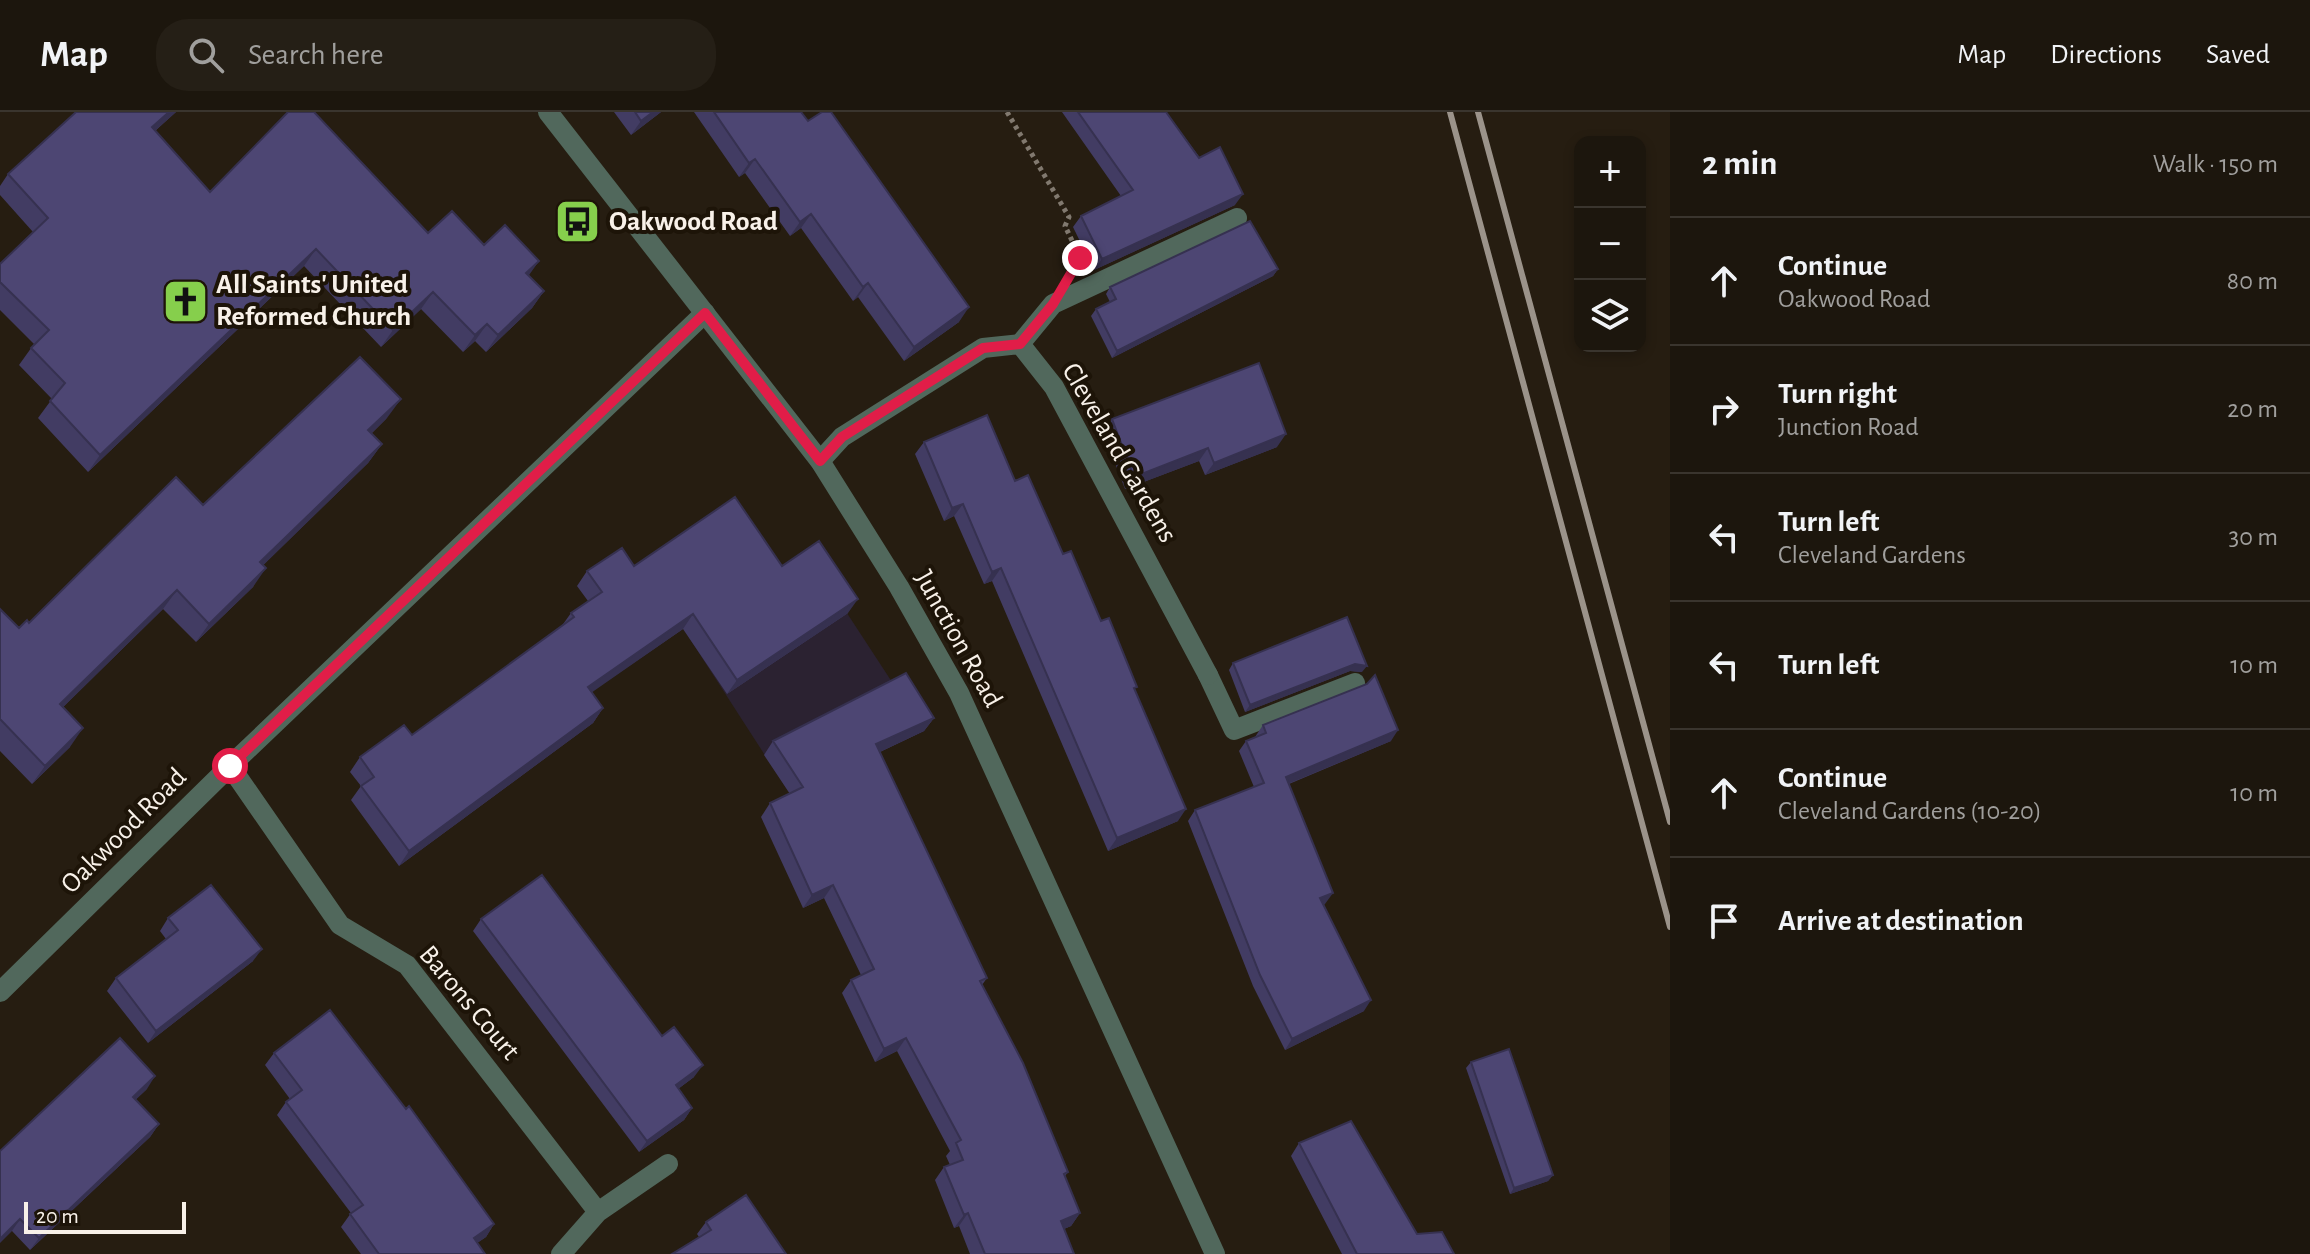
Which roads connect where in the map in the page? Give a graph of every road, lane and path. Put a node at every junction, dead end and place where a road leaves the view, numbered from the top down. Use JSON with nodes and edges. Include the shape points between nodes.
{"nodes":[{"id":1,"x":548,"y":112,"type":"edge"},
{"id":2,"x":1007,"y":112,"type":"edge"},
{"id":3,"x":1237,"y":218,"type":"edge"},
{"id":4,"x":1053,"y":304,"type":"junction"},
{"id":5,"x":705,"y":313,"type":"junction"},
{"id":6,"x":1020,"y":344,"type":"junction"},
{"id":7,"x":820,"y":461,"type":"junction"},
{"id":8,"x":1355,"y":683,"type":"dead end"},
{"id":9,"x":230,"y":766,"type":"junction"},
{"id":10,"x":0,"y":992,"type":"edge"},
{"id":11,"x":668,"y":1164,"type":"dead end"},
{"id":12,"x":598,"y":1212,"type":"junction"},
{"id":13,"x":561,"y":1254,"type":"edge"},
{"id":14,"x":1215,"y":1254,"type":"edge"}],
"edges":[{"from":1,"to":5,"type":"street","name":"Junction Road"},
{"from":2,"to":4,"type":"path","via":[[1069,217],[1065,226],[1080,258]]},
{"from":3,"to":4,"type":"street"},
{"from":4,"to":6,"type":"street"},
{"from":5,"to":7,"type":"street","name":"Junction Road"},
{"from":5,"to":9,"type":"street","name":"Oakwood Road"},
{"from":6,"to":7,"type":"street","via":[[983,348],[842,437]]},
{"from":6,"to":8,"type":"street","name":"Cleveland Gardens","via":[[1054,387],[1234,730]]},
{"from":7,"to":14,"type":"street","name":"Junction Road","via":[[959,693]]},
{"from":9,"to":10,"type":"street","name":"Oakwood Road"},
{"from":9,"to":12,"type":"street","name":"Barons Court","via":[[340,925],[407,965]]},
{"from":11,"to":12,"type":"street"},
{"from":12,"to":13,"type":"street"}]}
